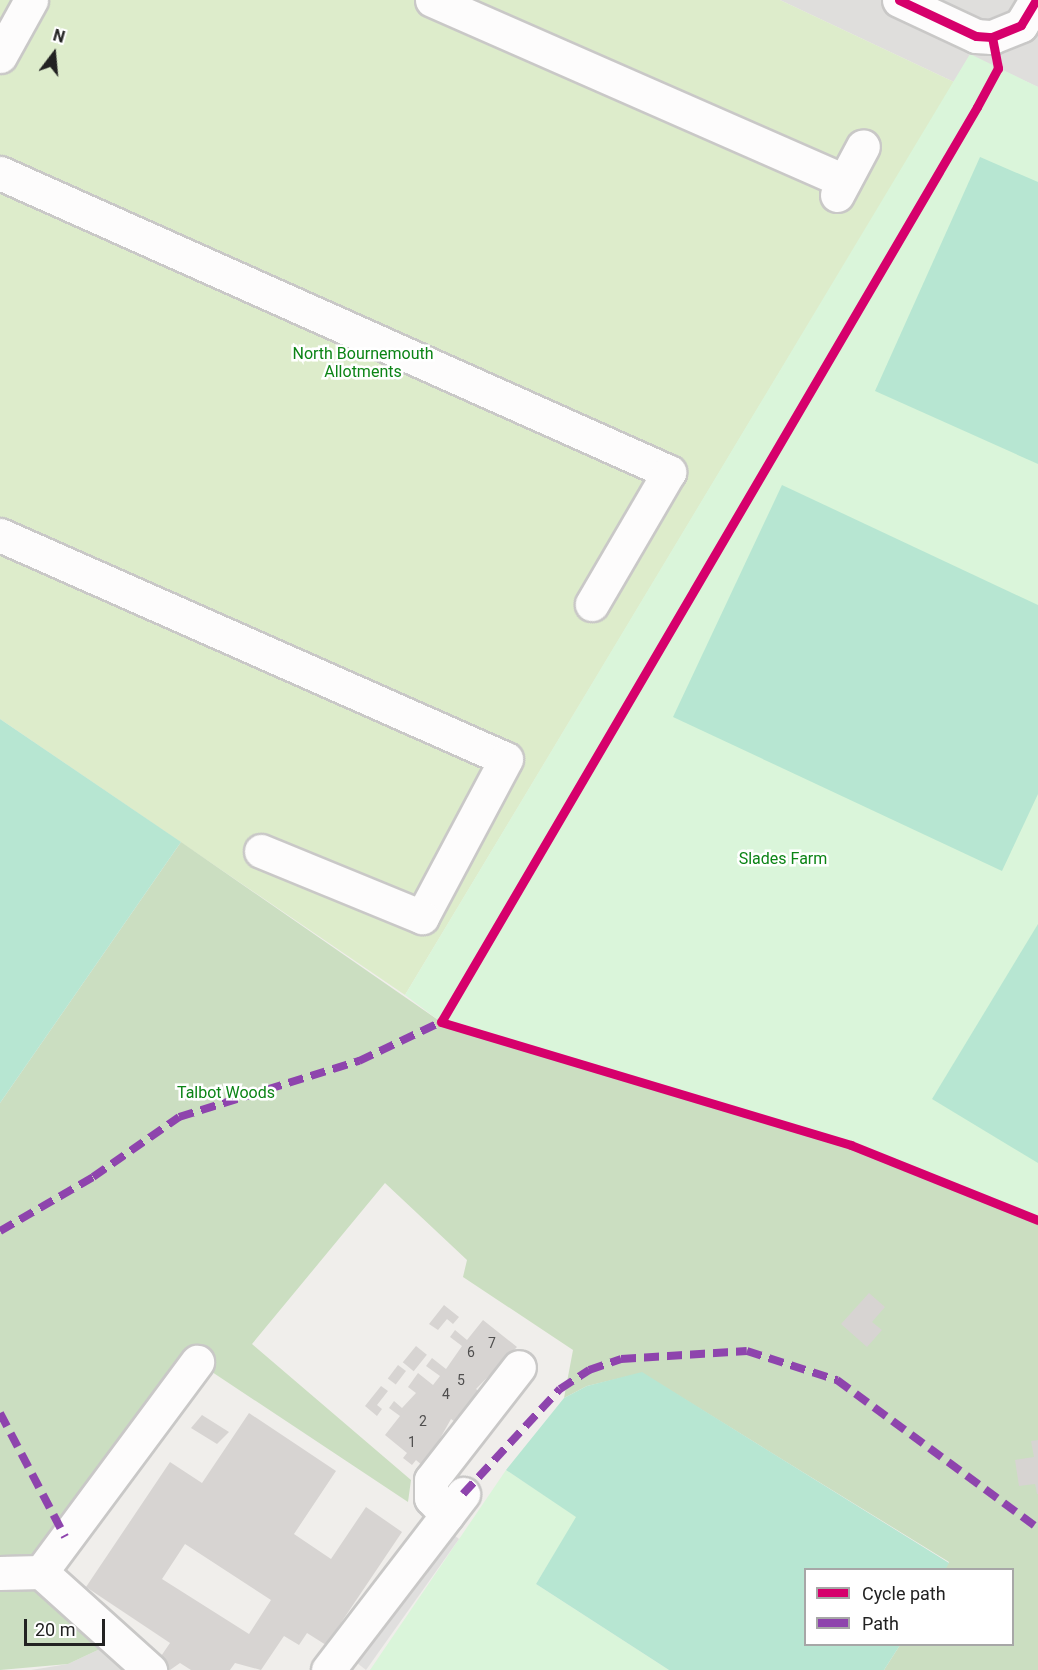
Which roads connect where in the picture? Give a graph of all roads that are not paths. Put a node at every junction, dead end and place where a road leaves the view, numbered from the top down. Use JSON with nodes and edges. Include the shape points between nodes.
{"nodes":[{"id":1,"x":31,"y":0,"type":"edge"},
{"id":2,"x":432,"y":0,"type":"edge"},
{"id":3,"x":899,"y":0,"type":"edge"},
{"id":4,"x":1035,"y":3,"type":"edge"},
{"id":5,"x":0,"y":56,"type":"edge"},
{"id":6,"x":863,"y":146,"type":"dead end"},
{"id":7,"x":0,"y":173,"type":"edge"},
{"id":8,"x":0,"y":535,"type":"edge"},
{"id":9,"x":592,"y":604,"type":"dead end"},
{"id":10,"x":261,"y":851,"type":"dead end"},
{"id":11,"x":197,"y":1362,"type":"dead end"},
{"id":12,"x":519,"y":1367,"type":"dead end"},
{"id":13,"x":41,"y":1572,"type":"junction"},
{"id":14,"x":0,"y":1573,"type":"edge"},
{"id":15,"x":150,"y":1670,"type":"edge"},
{"id":16,"x":328,"y":1670,"type":"edge"}],
"edges":[{"from":1,"to":5,"type":"street"},
{"from":2,"to":6,"type":"street","via":[[840,188]]},
{"from":3,"to":4,"type":"street","via":[[976,36],[992,38],[1021,25]]},
{"from":7,"to":9,"type":"street","via":[[669,472]]},
{"from":8,"to":10,"type":"street","via":[[506,759],[422,916]]},
{"from":11,"to":13,"type":"street"},
{"from":12,"to":16,"type":"street","via":[[431,1480],[431,1498],[455,1505]]},
{"from":13,"to":14,"type":"street"},
{"from":13,"to":15,"type":"street"}]}
